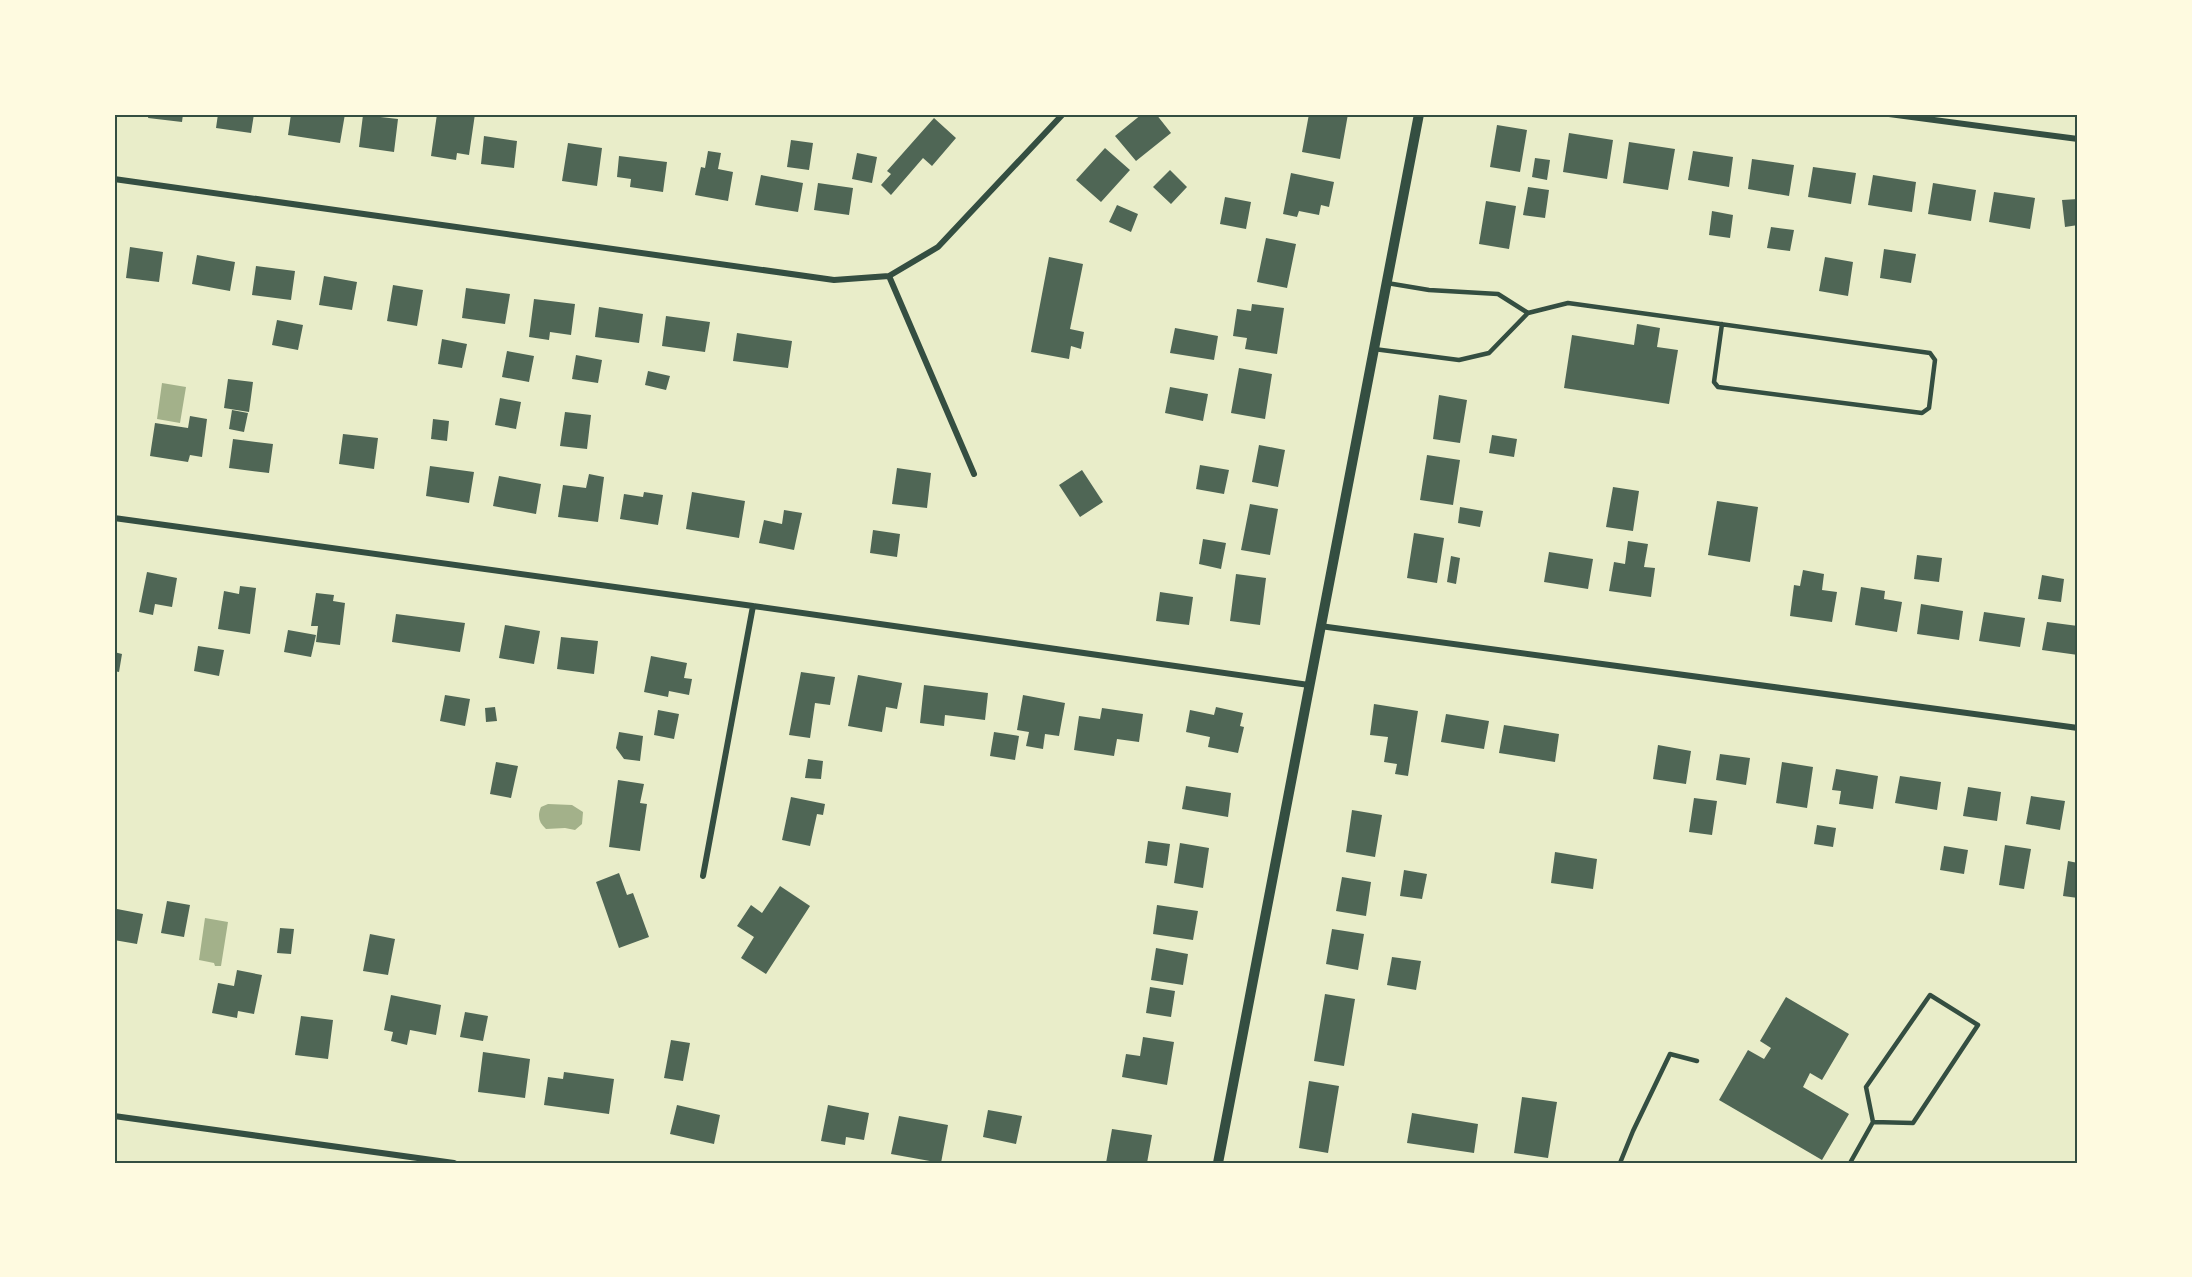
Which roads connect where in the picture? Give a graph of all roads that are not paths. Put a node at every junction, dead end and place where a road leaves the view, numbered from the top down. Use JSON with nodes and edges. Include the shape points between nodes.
{"nodes":[{"id":1,"x":1063,"y":114,"type":"edge"},
{"id":2,"x":1419,"y":114,"type":"edge"},
{"id":3,"x":1889,"y":114,"type":"edge"},
{"id":4,"x":2078,"y":139,"type":"edge"},
{"id":5,"x":114,"y":179,"type":"edge"},
{"id":6,"x":889,"y":276,"type":"junction"},
{"id":7,"x":1386,"y":283,"type":"junction"},
{"id":8,"x":1528,"y":313,"type":"junction"},
{"id":9,"x":1722,"y":324,"type":"junction"},
{"id":10,"x":1374,"y":349,"type":"junction"},
{"id":11,"x":974,"y":474,"type":"dead end"},
{"id":12,"x":114,"y":518,"type":"edge"},
{"id":13,"x":753,"y":606,"type":"junction"},
{"id":14,"x":1320,"y":626,"type":"junction"},
{"id":15,"x":1309,"y":685,"type":"junction"},
{"id":16,"x":2078,"y":728,"type":"edge"},
{"id":17,"x":703,"y":876,"type":"dead end"},
{"id":18,"x":1697,"y":1061,"type":"dead end"},
{"id":19,"x":114,"y":1116,"type":"edge"},
{"id":20,"x":1873,"y":1122,"type":"junction"},
{"id":21,"x":454,"y":1163,"type":"edge"},
{"id":22,"x":1218,"y":1163,"type":"edge"},
{"id":23,"x":1620,"y":1163,"type":"edge"},
{"id":24,"x":1850,"y":1163,"type":"edge"}],
"edges":[{"from":1,"to":6,"type":"street","via":[[938,247]]},
{"from":2,"to":7,"type":"street"},
{"from":3,"to":4,"type":"street"},
{"from":5,"to":6,"type":"street","via":[[834,279]]},
{"from":6,"to":11,"type":"street"},
{"from":7,"to":8,"type":"lane","via":[[1498,294]]},
{"from":7,"to":10,"type":"street"},
{"from":8,"to":9,"type":"lane","via":[[1568,303]]},
{"from":8,"to":10,"type":"lane","via":[[1489,353],[1460,360]]},
{"from":9,"to":9,"type":"lane","via":[[1930,353],[1935,360],[1929,408],[1922,413],[1718,387],[1714,381]]},
{"from":10,"to":14,"type":"street"},
{"from":12,"to":13,"type":"street"},
{"from":13,"to":15,"type":"street"},
{"from":13,"to":17,"type":"street"},
{"from":14,"to":15,"type":"street"},
{"from":14,"to":16,"type":"street"},
{"from":15,"to":22,"type":"street"},
{"from":18,"to":23,"type":"lane","via":[[1670,1054]]},
{"from":19,"to":21,"type":"street"},
{"from":20,"to":20,"type":"lane","via":[[1866,1087],[1930,995],[1978,1025],[1913,1123]]},
{"from":20,"to":24,"type":"lane"}]}
